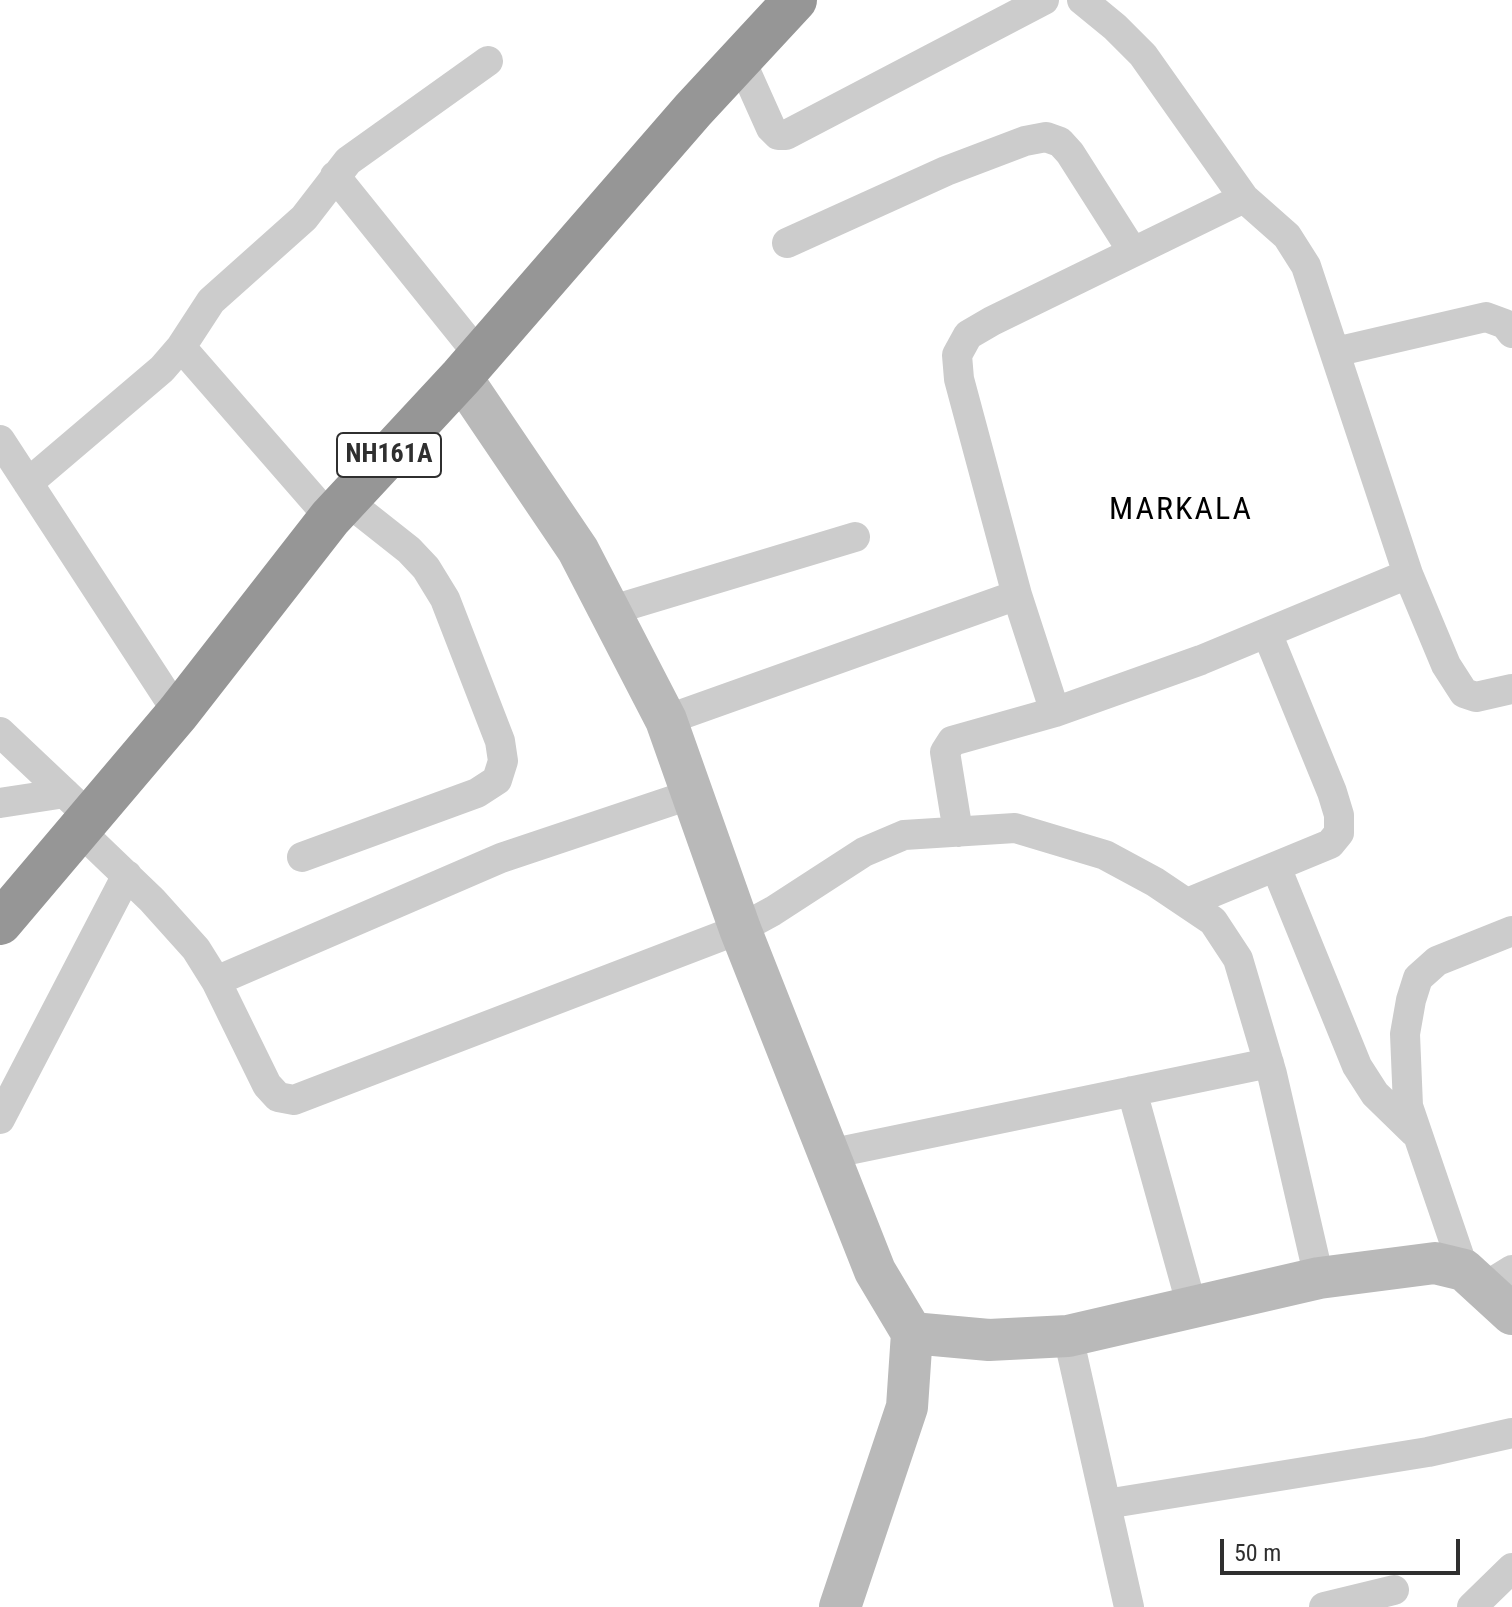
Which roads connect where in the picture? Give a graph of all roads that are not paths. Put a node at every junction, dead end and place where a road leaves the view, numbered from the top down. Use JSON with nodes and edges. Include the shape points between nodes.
{"nodes":[{"id":1,"x":795,"y":0,"type":"edge"},
{"id":2,"x":1044,"y":0,"type":"edge"},
{"id":3,"x":1082,"y":0,"type":"edge"},
{"id":4,"x":488,"y":61,"type":"dead end"},
{"id":5,"x":741,"y":61,"type":"junction"},
{"id":6,"x":335,"y":176,"type":"junction"},
{"id":7,"x":1244,"y":198,"type":"junction"},
{"id":8,"x":787,"y":243,"type":"dead end"},
{"id":9,"x":1133,"y":252,"type":"junction"},
{"id":10,"x":1512,"y":333,"type":"edge"},
{"id":11,"x":181,"y":347,"type":"junction"},
{"id":12,"x":1335,"y":352,"type":"junction"},
{"id":13,"x":470,"y":366,"type":"junction"},
{"id":14,"x":0,"y":440,"type":"edge"},
{"id":15,"x":28,"y":483,"type":"junction"},
{"id":16,"x":339,"y":509,"type":"junction"},
{"id":17,"x":855,"y":537,"type":"dead end"},
{"id":18,"x":1408,"y":574,"type":"junction"},
{"id":19,"x":1017,"y":595,"type":"junction"},
{"id":20,"x":609,"y":611,"type":"junction"},
{"id":21,"x":1267,"y":633,"type":"junction"},
{"id":22,"x":1512,"y":689,"type":"edge"},
{"id":23,"x":1055,"y":712,"type":"junction"},
{"id":24,"x":178,"y":713,"type":"junction"},
{"id":25,"x":666,"y":720,"type":"junction"},
{"id":26,"x":0,"y":732,"type":"edge"},
{"id":27,"x":692,"y":794,"type":"junction"},
{"id":28,"x":0,"y":803,"type":"edge"},
{"id":29,"x":78,"y":813,"type":"junction"},
{"id":30,"x":958,"y":832,"type":"junction"},
{"id":31,"x":302,"y":857,"type":"dead end"},
{"id":32,"x":1276,"y":867,"type":"junction"},
{"id":33,"x":127,"y":875,"type":"junction"},
{"id":34,"x":1187,"y":903,"type":"junction"},
{"id":35,"x":0,"y":923,"type":"edge"},
{"id":36,"x":740,"y":929,"type":"junction"},
{"id":37,"x":1512,"y":931,"type":"edge"},
{"id":38,"x":216,"y":981,"type":"junction"},
{"id":39,"x":1269,"y":1063,"type":"junction"},
{"id":40,"x":1132,"y":1091,"type":"junction"},
{"id":41,"x":0,"y":1119,"type":"edge"},
{"id":42,"x":1416,"y":1134,"type":"junction"},
{"id":43,"x":829,"y":1154,"type":"junction"},
{"id":44,"x":1319,"y":1278,"type":"junction"},
{"id":45,"x":1493,"y":1286,"type":"edge"},
{"id":46,"x":1192,"y":1307,"type":"junction"},
{"id":47,"x":912,"y":1333,"type":"junction"},
{"id":48,"x":1068,"y":1336,"type":"junction"},
{"id":49,"x":1512,"y":1433,"type":"edge"},
{"id":50,"x":1106,"y":1504,"type":"junction"},
{"id":51,"x":1512,"y":1568,"type":"edge"},
{"id":52,"x":1394,"y":1590,"type":"dead end"},
{"id":53,"x":840,"y":1607,"type":"edge"},
{"id":54,"x":1129,"y":1607,"type":"edge"},
{"id":55,"x":1324,"y":1607,"type":"edge"},
{"id":56,"x":1472,"y":1607,"type":"edge"}],
"edges":[{"from":1,"to":5,"type":"highway","number":"NH161A"},
{"from":2,"to":5,"type":"street","via":[[786,135],[771,128]]},
{"from":3,"to":7,"type":"street","via":[[1143,55]]},
{"from":4,"to":6,"type":"street","via":[[348,161]]},
{"from":5,"to":13,"type":"highway","number":"NH161A"},
{"from":6,"to":11,"type":"street","via":[[304,218],[211,301]]},
{"from":6,"to":13,"type":"street"},
{"from":7,"to":9,"type":"street"},
{"from":7,"to":12,"type":"street","via":[[1287,236],[1306,266]]},
{"from":8,"to":9,"type":"street","via":[[946,171],[1046,137],[1070,153]]},
{"from":9,"to":19,"type":"street","via":[[968,335],[957,355]]},
{"from":10,"to":12,"type":"street","via":[[1486,317]]},
{"from":11,"to":15,"type":"street"},
{"from":11,"to":16,"type":"street"},
{"from":12,"to":18,"type":"street"},
{"from":13,"to":16,"type":"highway","number":"NH161A"},
{"from":13,"to":20,"type":"street"},
{"from":14,"to":15,"type":"street"},
{"from":15,"to":24,"type":"street"},
{"from":16,"to":24,"type":"highway","number":"NH161A"},
{"from":16,"to":31,"type":"street","via":[[409,550],[426,568],[445,599],[503,761],[497,780],[477,793]]},
{"from":17,"to":20,"type":"street"},
{"from":18,"to":21,"type":"street"},
{"from":18,"to":22,"type":"street","via":[[1446,665],[1464,693],[1476,697]]},
{"from":19,"to":23,"type":"street"},
{"from":19,"to":25,"type":"street"},
{"from":20,"to":25,"type":"street"},
{"from":21,"to":23,"type":"street"},
{"from":21,"to":32,"type":"street","via":[[1339,815],[1339,833],[1330,844]]},
{"from":23,"to":30,"type":"street","via":[[952,741],[945,752]]},
{"from":24,"to":29,"type":"highway","number":"NH161A"},
{"from":25,"to":27,"type":"street"},
{"from":26,"to":29,"type":"street"},
{"from":27,"to":36,"type":"street"},
{"from":27,"to":38,"type":"street","via":[[501,858]]},
{"from":28,"to":29,"type":"street"},
{"from":29,"to":33,"type":"street"},
{"from":29,"to":35,"type":"highway","number":"NH161A"},
{"from":30,"to":34,"type":"street","via":[[1015,828],[1105,855]]},
{"from":30,"to":36,"type":"street","via":[[904,835],[864,852]]},
{"from":32,"to":34,"type":"street"},
{"from":32,"to":42,"type":"street","via":[[1357,1066],[1375,1094]]},
{"from":33,"to":38,"type":"street","via":[[176,924]]},
{"from":33,"to":41,"type":"street"},
{"from":34,"to":39,"type":"street","via":[[1213,921],[1238,959]]},
{"from":36,"to":38,"type":"street","via":[[294,1100],[278,1097],[267,1085]]},
{"from":36,"to":43,"type":"street"},
{"from":37,"to":42,"type":"street","via":[[1437,961],[1418,978],[1405,1046],[1408,1106]]},
{"from":39,"to":40,"type":"street"},
{"from":39,"to":44,"type":"street"},
{"from":40,"to":43,"type":"street"},
{"from":40,"to":46,"type":"street"},
{"from":42,"to":45,"type":"street"},
{"from":43,"to":47,"type":"street","via":[[875,1271]]},
{"from":44,"to":45,"type":"street","via":[[1435,1263]]},
{"from":44,"to":46,"type":"street"},
{"from":46,"to":48,"type":"street"},
{"from":47,"to":48,"type":"street","via":[[989,1340]]},
{"from":47,"to":53,"type":"street","via":[[907,1407]]},
{"from":48,"to":50,"type":"street"},
{"from":49,"to":50,"type":"street","via":[[1428,1452]]},
{"from":50,"to":54,"type":"street"},
{"from":51,"to":56,"type":"street"},
{"from":52,"to":55,"type":"street"}]}
